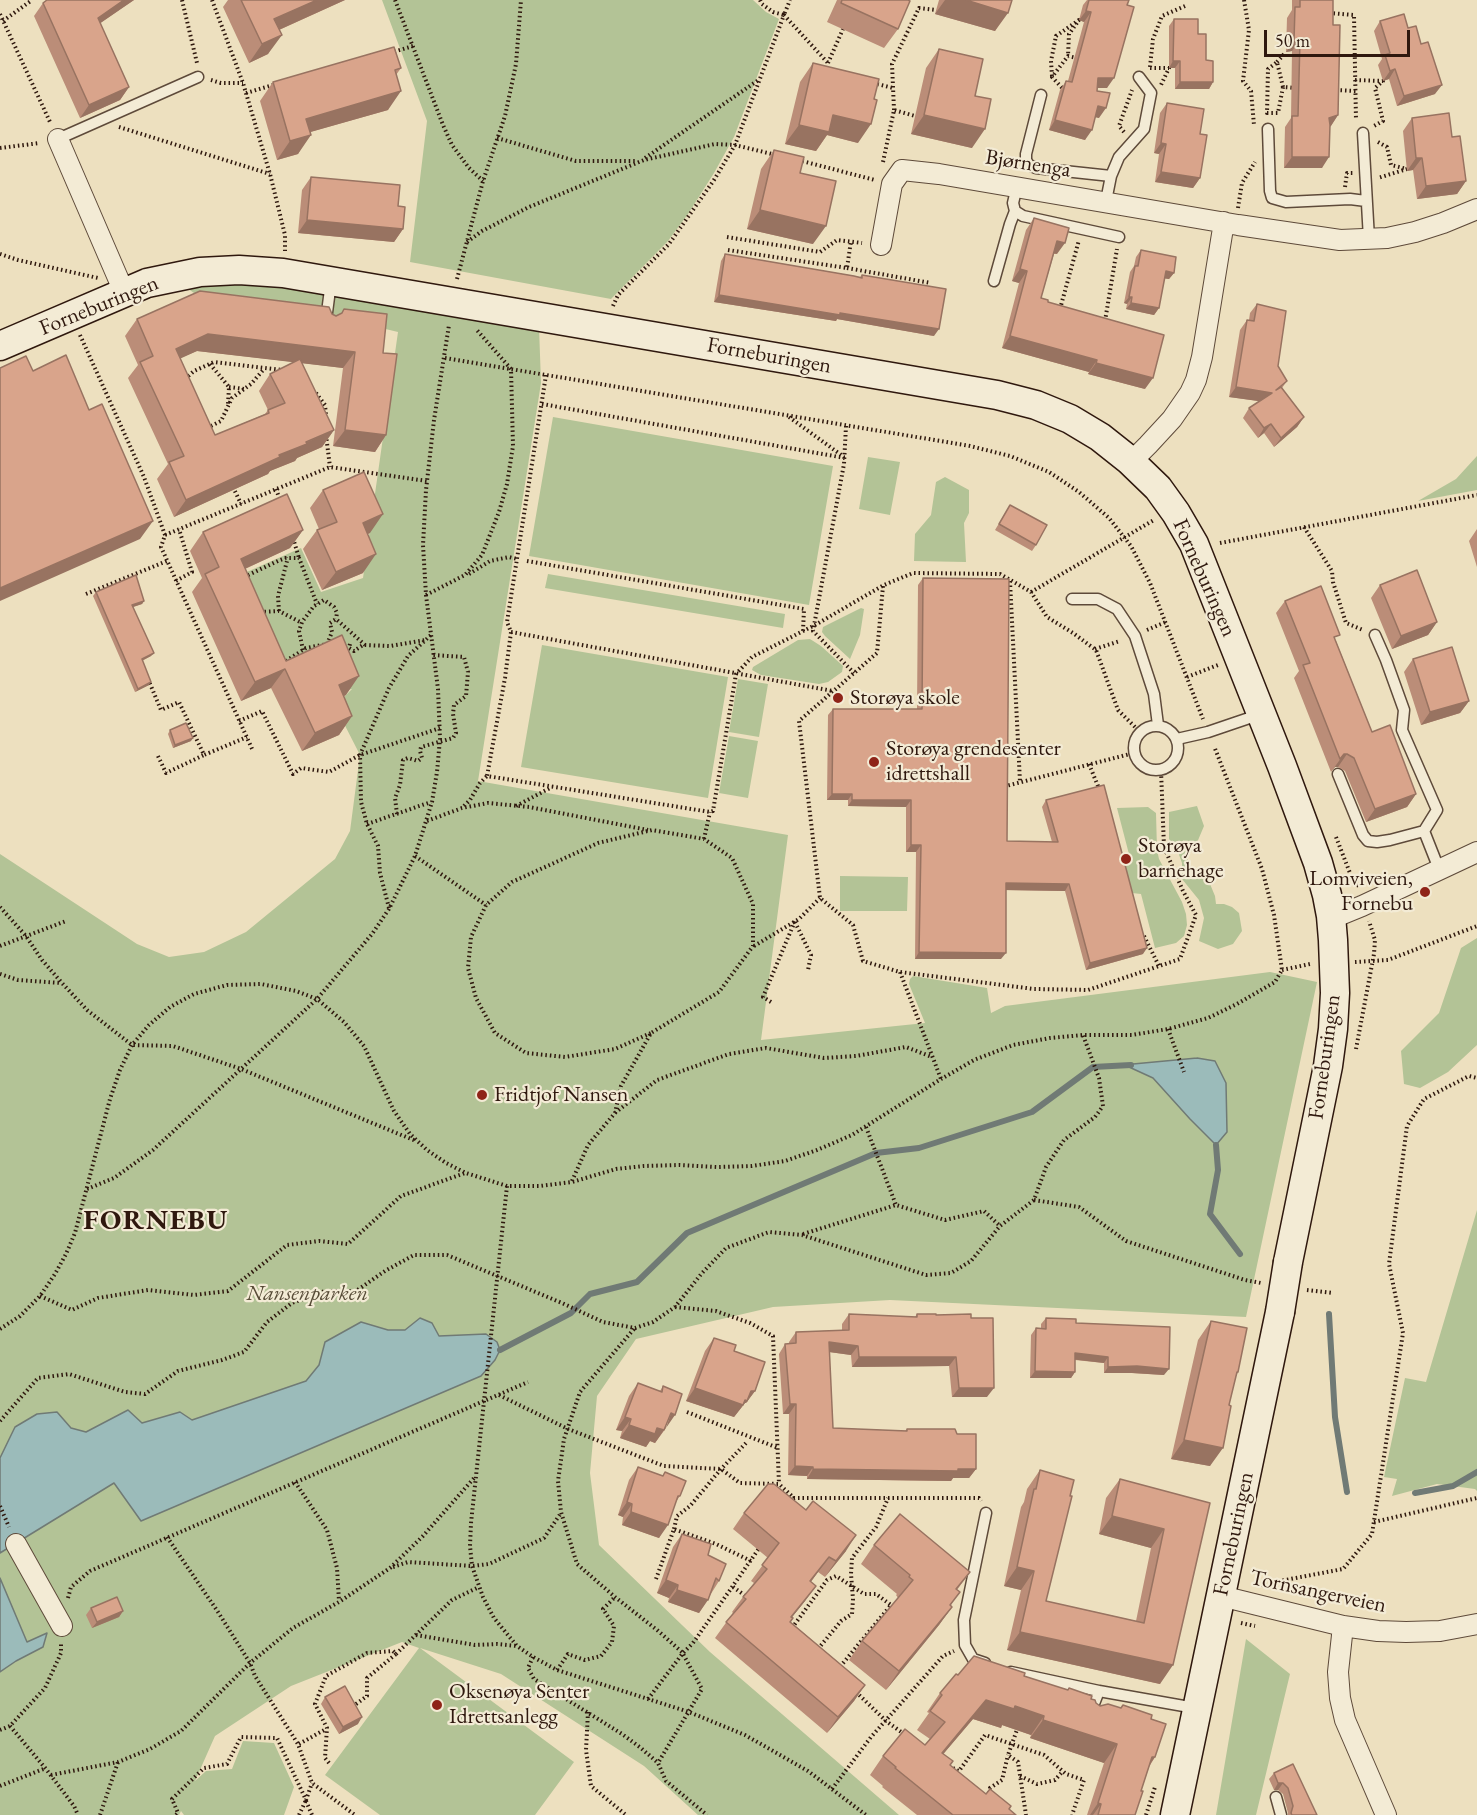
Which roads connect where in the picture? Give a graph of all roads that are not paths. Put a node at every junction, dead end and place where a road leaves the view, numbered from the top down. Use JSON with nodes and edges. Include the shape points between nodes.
{"nodes":[{"id":1,"x":198,"y":77,"type":"road end"},
{"id":2,"x":1139,"y":77,"type":"road end"},
{"id":3,"x":1041,"y":95,"type":"dead end"},
{"id":4,"x":1269,"y":129,"type":"dead end"},
{"id":5,"x":1364,"y":133,"type":"road end"},
{"id":6,"x":58,"y":140,"type":"joint"},
{"id":7,"x":1111,"y":176,"type":"junction"},
{"id":8,"x":1017,"y":186,"type":"junction"},
{"id":9,"x":1106,"y":201,"type":"junction"},
{"id":10,"x":1366,"y":201,"type":"junction"},
{"id":11,"x":1477,"y":209,"type":"edge"},
{"id":12,"x":1016,"y":211,"type":"junction"},
{"id":13,"x":1231,"y":224,"type":"junction"},
{"id":14,"x":1119,"y":237,"type":"road end"},
{"id":15,"x":1369,"y":240,"type":"junction"},
{"id":16,"x":881,"y":245,"type":"road end"},
{"id":17,"x":112,"y":280,"type":"junction"},
{"id":18,"x":332,"y":281,"type":"junction"},
{"id":19,"x":994,"y":281,"type":"dead end"},
{"id":20,"x":325,"y":325,"type":"edge"},
{"id":21,"x":0,"y":346,"type":"edge"},
{"id":22,"x":1131,"y":462,"type":"junction"},
{"id":23,"x":1072,"y":599,"type":"dead end"},
{"id":24,"x":1375,"y":635,"type":"road end"},
{"id":25,"x":1261,"y":714,"type":"junction"},
{"id":26,"x":1158,"y":725,"type":"junction"},
{"id":27,"x":1177,"y":740,"type":"junction"},
{"id":28,"x":1338,"y":774,"type":"edge"},
{"id":29,"x":1424,"y":831,"type":"junction"},
{"id":30,"x":1477,"y":852,"type":"edge"},
{"id":31,"x":1439,"y":870,"type":"junction"},
{"id":32,"x":1331,"y":916,"type":"junction"},
{"id":33,"x":986,"y":1513,"type":"road end"},
{"id":34,"x":16,"y":1544,"type":"dead end"},
{"id":35,"x":1221,"y":1596,"type":"junction"},
{"id":36,"x":1477,"y":1624,"type":"edge"},
{"id":37,"x":62,"y":1626,"type":"road end"},
{"id":38,"x":1343,"y":1626,"type":"junction"},
{"id":39,"x":1099,"y":1691,"type":"junction"},
{"id":40,"x":1198,"y":1709,"type":"junction"},
{"id":41,"x":1089,"y":1718,"type":"edge"},
{"id":42,"x":1276,"y":1797,"type":"dead end"},
{"id":43,"x":1175,"y":1815,"type":"edge"},
{"id":44,"x":1281,"y":1815,"type":"edge"},
{"id":45,"x":1386,"y":1815,"type":"edge"}],
"edges":[{"from":1,"to":6,"type":"lane"},
{"from":2,"to":7,"type":"lane","via":[[1151,93],[1144,129],[1119,157]]},
{"from":3,"to":7,"type":"lane","via":[[1026,154],[1029,165]]},
{"from":4,"to":10,"type":"lane","via":[[1272,198],[1286,202]]},
{"from":5,"to":10,"type":"lane"},
{"from":6,"to":17,"type":"street"},
{"from":7,"to":9,"type":"lane"},
{"from":8,"to":9,"type":"street","name":"Bjørnenga"},
{"from":8,"to":12,"type":"lane","via":[[1013,203]]},
{"from":8,"to":16,"type":"street","name":"Bjørnenga","via":[[939,174],[897,177]]},
{"from":9,"to":13,"type":"street","name":"Bjørnenga"},
{"from":10,"to":15,"type":"lane"},
{"from":11,"to":15,"type":"street","name":"Bjørnenga","via":[[1415,232]]},
{"from":12,"to":14,"type":"lane","via":[[1023,216]]},
{"from":12,"to":19,"type":"lane"},
{"from":13,"to":15,"type":"street","name":"Bjørnenga","via":[[1330,239]]},
{"from":13,"to":22,"type":"street","via":[[1196,380],[1172,419]]},
{"from":17,"to":18,"type":"street","name":"Forneburingen","via":[[147,283],[200,272],[239,270]]},
{"from":17,"to":21,"type":"street","name":"Forneburingen","via":[[79,328]]},
{"from":18,"to":20,"type":"lane"},
{"from":18,"to":22,"type":"street","name":"Forneburingen","via":[[997,395],[1070,419]]},
{"from":22,"to":25,"type":"street","name":"Forneburingen","via":[[1158,488],[1194,544]]},
{"from":23,"to":26,"type":"lane","via":[[1098,598],[1117,609],[1135,636],[1154,694]]},
{"from":24,"to":29,"type":"lane","via":[[1404,710],[1402,730],[1437,810]]},
{"from":25,"to":27,"type":"lane"},
{"from":25,"to":32,"type":"street","name":"Forneburingen","via":[[1318,863]]},
{"from":26,"to":27,"type":"lane","via":[[1170,730]]},
{"from":26,"to":27,"type":"lane","via":[[1140,732],[1135,740],[1134,753],[1143,766],[1161,770],[1170,766],[1179,749]]},
{"from":28,"to":29,"type":"lane","via":[[1368,841]]},
{"from":29,"to":31,"type":"lane"},
{"from":30,"to":31,"type":"street"},
{"from":31,"to":32,"type":"street"},
{"from":32,"to":35,"type":"street","name":"Forneburingen","bridge":true,"via":[[1335,983],[1328,1066]]},
{"from":33,"to":39,"type":"lane","via":[[964,1620],[965,1645],[973,1659],[1022,1676]]},
{"from":34,"to":37,"type":"street"},
{"from":35,"to":38,"type":"street","name":"Tornsangerveien"},
{"from":35,"to":40,"type":"street","name":"Forneburingen"},
{"from":36,"to":38,"type":"street","name":"Tornsangerveien","via":[[1406,1632]]},
{"from":38,"to":45,"type":"street","via":[[1338,1672],[1345,1720]]},
{"from":39,"to":40,"type":"lane"},
{"from":39,"to":41,"type":"lane"},
{"from":40,"to":43,"type":"street","name":"Forneburingen"},
{"from":42,"to":44,"type":"lane"}]}
